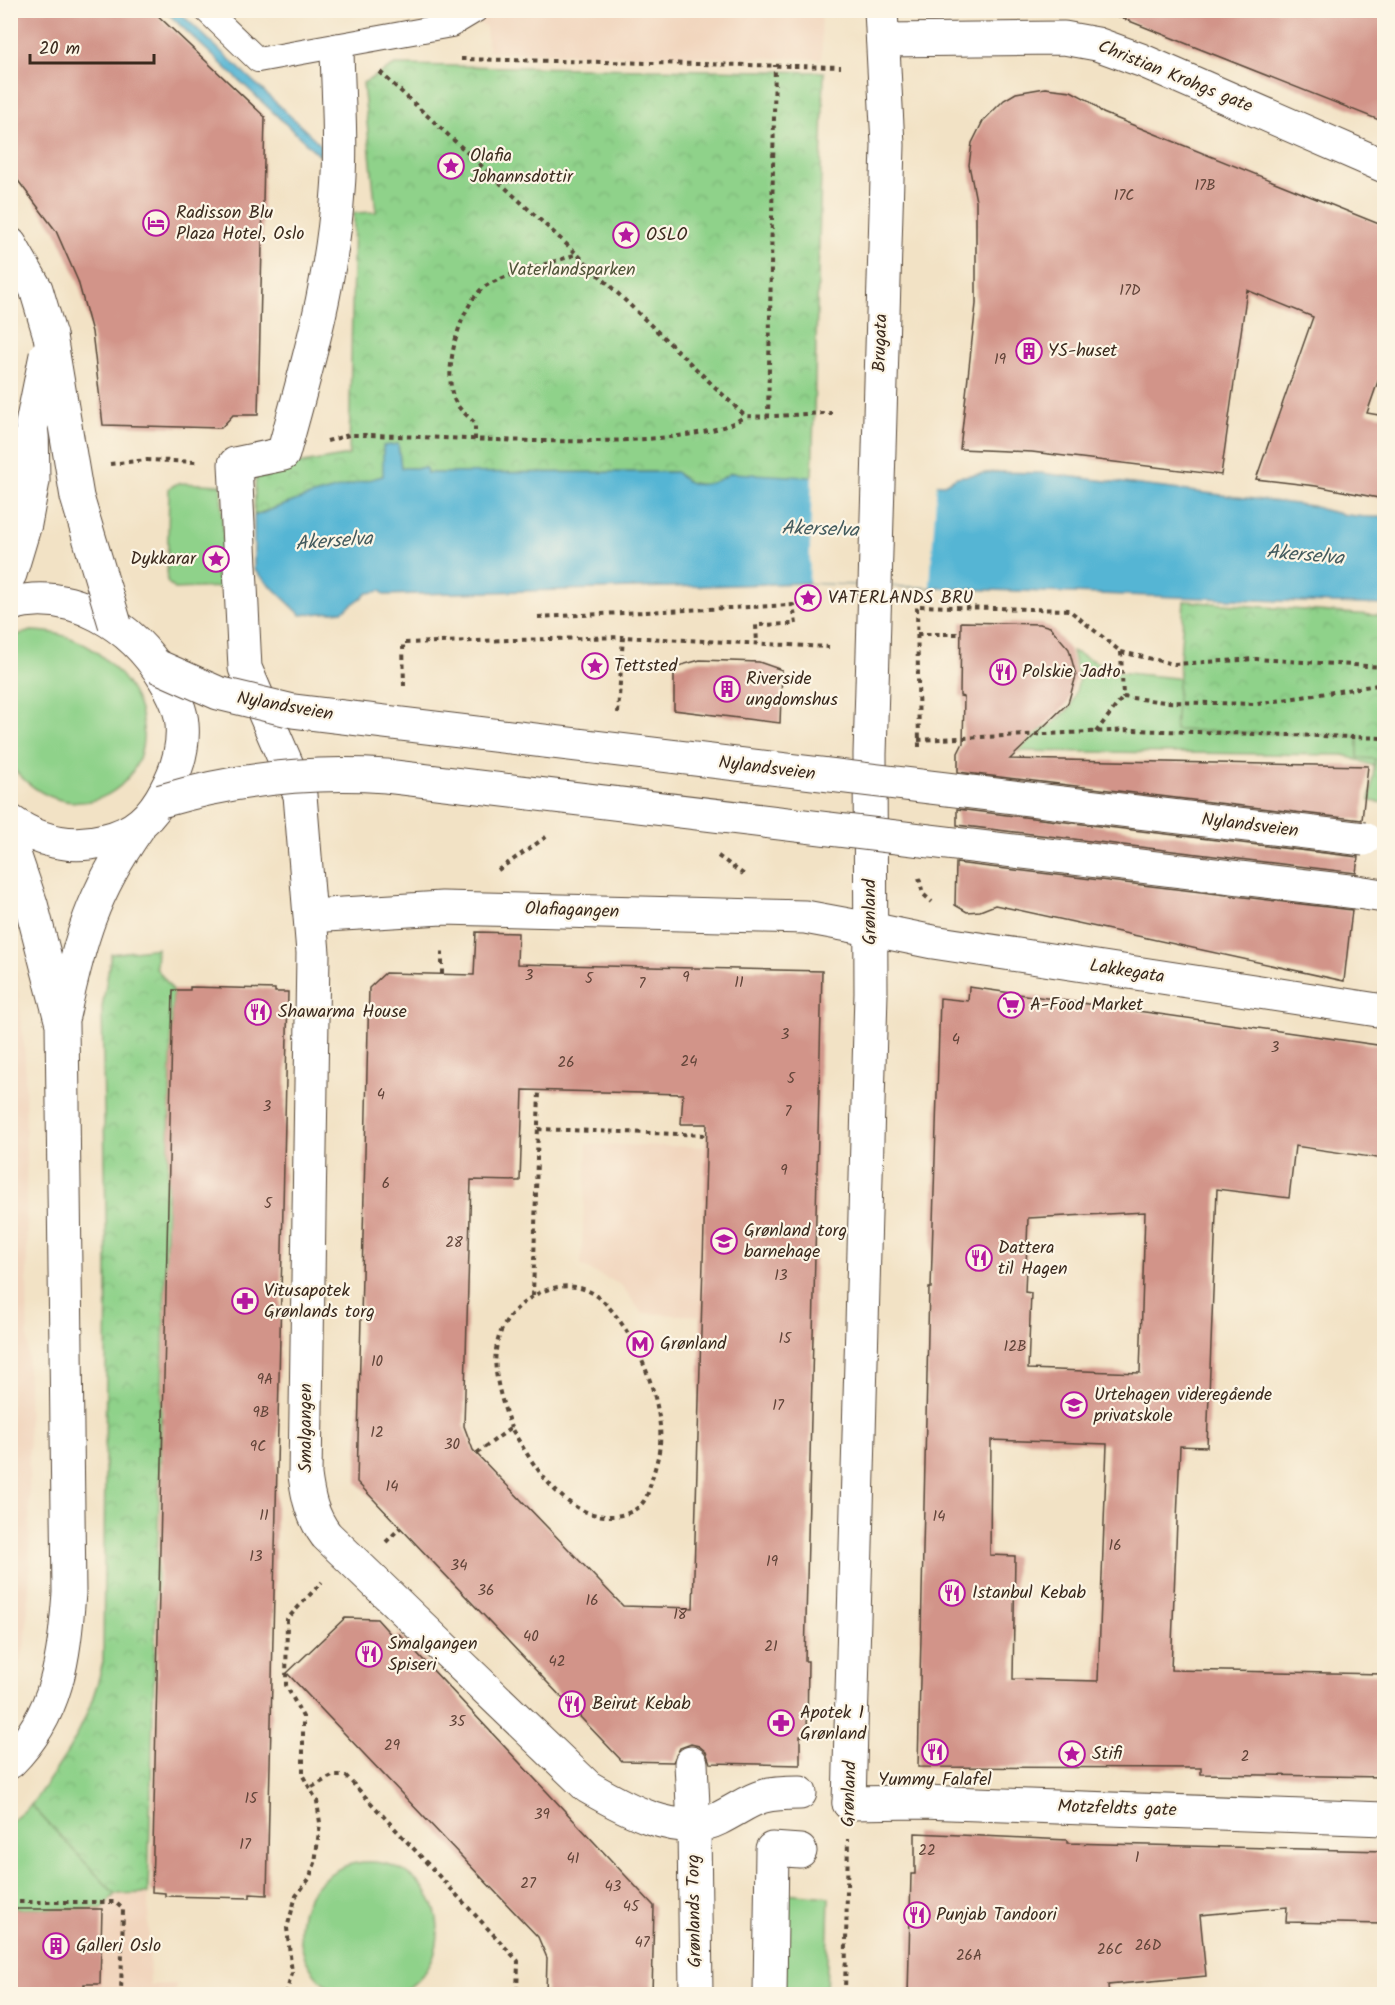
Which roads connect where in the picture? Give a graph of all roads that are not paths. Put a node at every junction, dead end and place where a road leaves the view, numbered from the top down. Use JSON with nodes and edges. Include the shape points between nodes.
{"nodes":[{"id":1,"x":206,"y":10,"type":"edge"},
{"id":2,"x":476,"y":10,"type":"edge"},
{"id":3,"x":885,"y":20,"type":"edge"},
{"id":4,"x":337,"y":50,"type":"dead end"},
{"id":5,"x":1384,"y":166,"type":"edge"},
{"id":6,"x":10,"y":244,"type":"edge"},
{"id":7,"x":50,"y":336,"type":"junction"},
{"id":8,"x":32,"y":424,"type":"junction"},
{"id":9,"x":10,"y":466,"type":"edge"},
{"id":10,"x":10,"y":574,"type":"edge"},
{"id":11,"x":874,"y":585,"type":"joint"},
{"id":12,"x":10,"y":604,"type":"edge"},
{"id":13,"x":116,"y":624,"type":"junction"},
{"id":14,"x":157,"y":666,"type":"junction"},
{"id":15,"x":161,"y":801,"type":"junction"},
{"id":16,"x":10,"y":820,"type":"edge"},
{"id":17,"x":138,"y":828,"type":"junction"},
{"id":18,"x":1374,"y":841,"type":"edge"},
{"id":19,"x":10,"y":842,"type":"edge"},
{"id":20,"x":1371,"y":894,"type":"edge"},
{"id":21,"x":309,"y":916,"type":"junction"},
{"id":22,"x":870,"y":929,"type":"junction"},
{"id":23,"x":1384,"y":1011,"type":"edge"},
{"id":24,"x":62,"y":1024,"type":"junction"},
{"id":25,"x":10,"y":1762,"type":"edge"},
{"id":26,"x":691,"y":1763,"type":"dead end"},
{"id":27,"x":800,"y":1793,"type":"dead end"},
{"id":28,"x":849,"y":1803,"type":"joint"},
{"id":29,"x":1384,"y":1819,"type":"edge"},
{"id":30,"x":694,"y":1827,"type":"junction"},
{"id":31,"x":800,"y":1851,"type":"dead end"},
{"id":32,"x":696,"y":1995,"type":"edge"},
{"id":33,"x":770,"y":1995,"type":"edge"}],
"edges":[{"from":1,"to":2,"type":"lane","via":[[258,60],[451,25]]},
{"from":3,"to":5,"type":"main road","name":"Christian Krohgs gate","via":[[1097,44]]},
{"from":3,"to":11,"type":"main road","name":"Brugata","via":[[887,100]]},
{"from":4,"to":21,"type":"main road","via":[[338,190],[328,273],[307,367],[283,454],[235,464],[245,668],[300,795]]},
{"from":6,"to":7,"type":"main road","via":[[36,289]]},
{"from":7,"to":8,"type":"main road","bridge":true},
{"from":7,"to":13,"type":"main road","bridge":true,"via":[[77,497]]},
{"from":8,"to":9,"type":"main road"},
{"from":8,"to":10,"type":"main road","via":[[33,481]]},
{"from":11,"to":22,"type":"main road","name":"Grønland"},
{"from":12,"to":13,"type":"main road","name":"Nylandsveien","via":[[53,600],[85,608]]},
{"from":13,"to":14,"type":"main road","name":"Nylandsveien"},
{"from":14,"to":15,"type":"main road","name":"Nylandsveien","via":[[173,693],[182,723],[176,773]]},
{"from":14,"to":18,"type":"main road","name":"Nylandsveien","bridge":true,"via":[[218,693],[293,711]]},
{"from":15,"to":17,"type":"main road","name":"Nylandsveien"},
{"from":15,"to":20,"type":"main road","bridge":true,"via":[[229,783],[276,776],[386,776]]},
{"from":16,"to":17,"type":"main road","name":"Nylandsveien","via":[[27,833],[72,844],[119,837]]},
{"from":17,"to":24,"type":"main road","via":[[118,857],[89,915]]},
{"from":19,"to":24,"type":"main road","via":[[31,904]]},
{"from":21,"to":22,"type":"main road","name":"Olafiagangen","via":[[442,908],[805,917]]},
{"from":21,"to":30,"type":"main road","name":"Smalgangen","via":[[313,953],[305,1475],[316,1522],[588,1787],[628,1809]]},
{"from":22,"to":23,"type":"main road","name":"Lakkegata"},
{"from":22,"to":28,"type":"main road","name":"Grønland"},
{"from":24,"to":25,"type":"main road","via":[[69,1593],[66,1635],[53,1696],[43,1721]]},
{"from":26,"to":30,"type":"main road","name":"Grønlands Torg"},
{"from":27,"to":30,"type":"main road","via":[[771,1793],[753,1798],[717,1820]]},
{"from":28,"to":29,"type":"main road","name":"Motzfeldts gate","via":[[922,1802]]},
{"from":30,"to":32,"type":"main road","name":"Grønlands Torg"},
{"from":31,"to":33,"type":"main road","via":[[771,1849]]}]}
